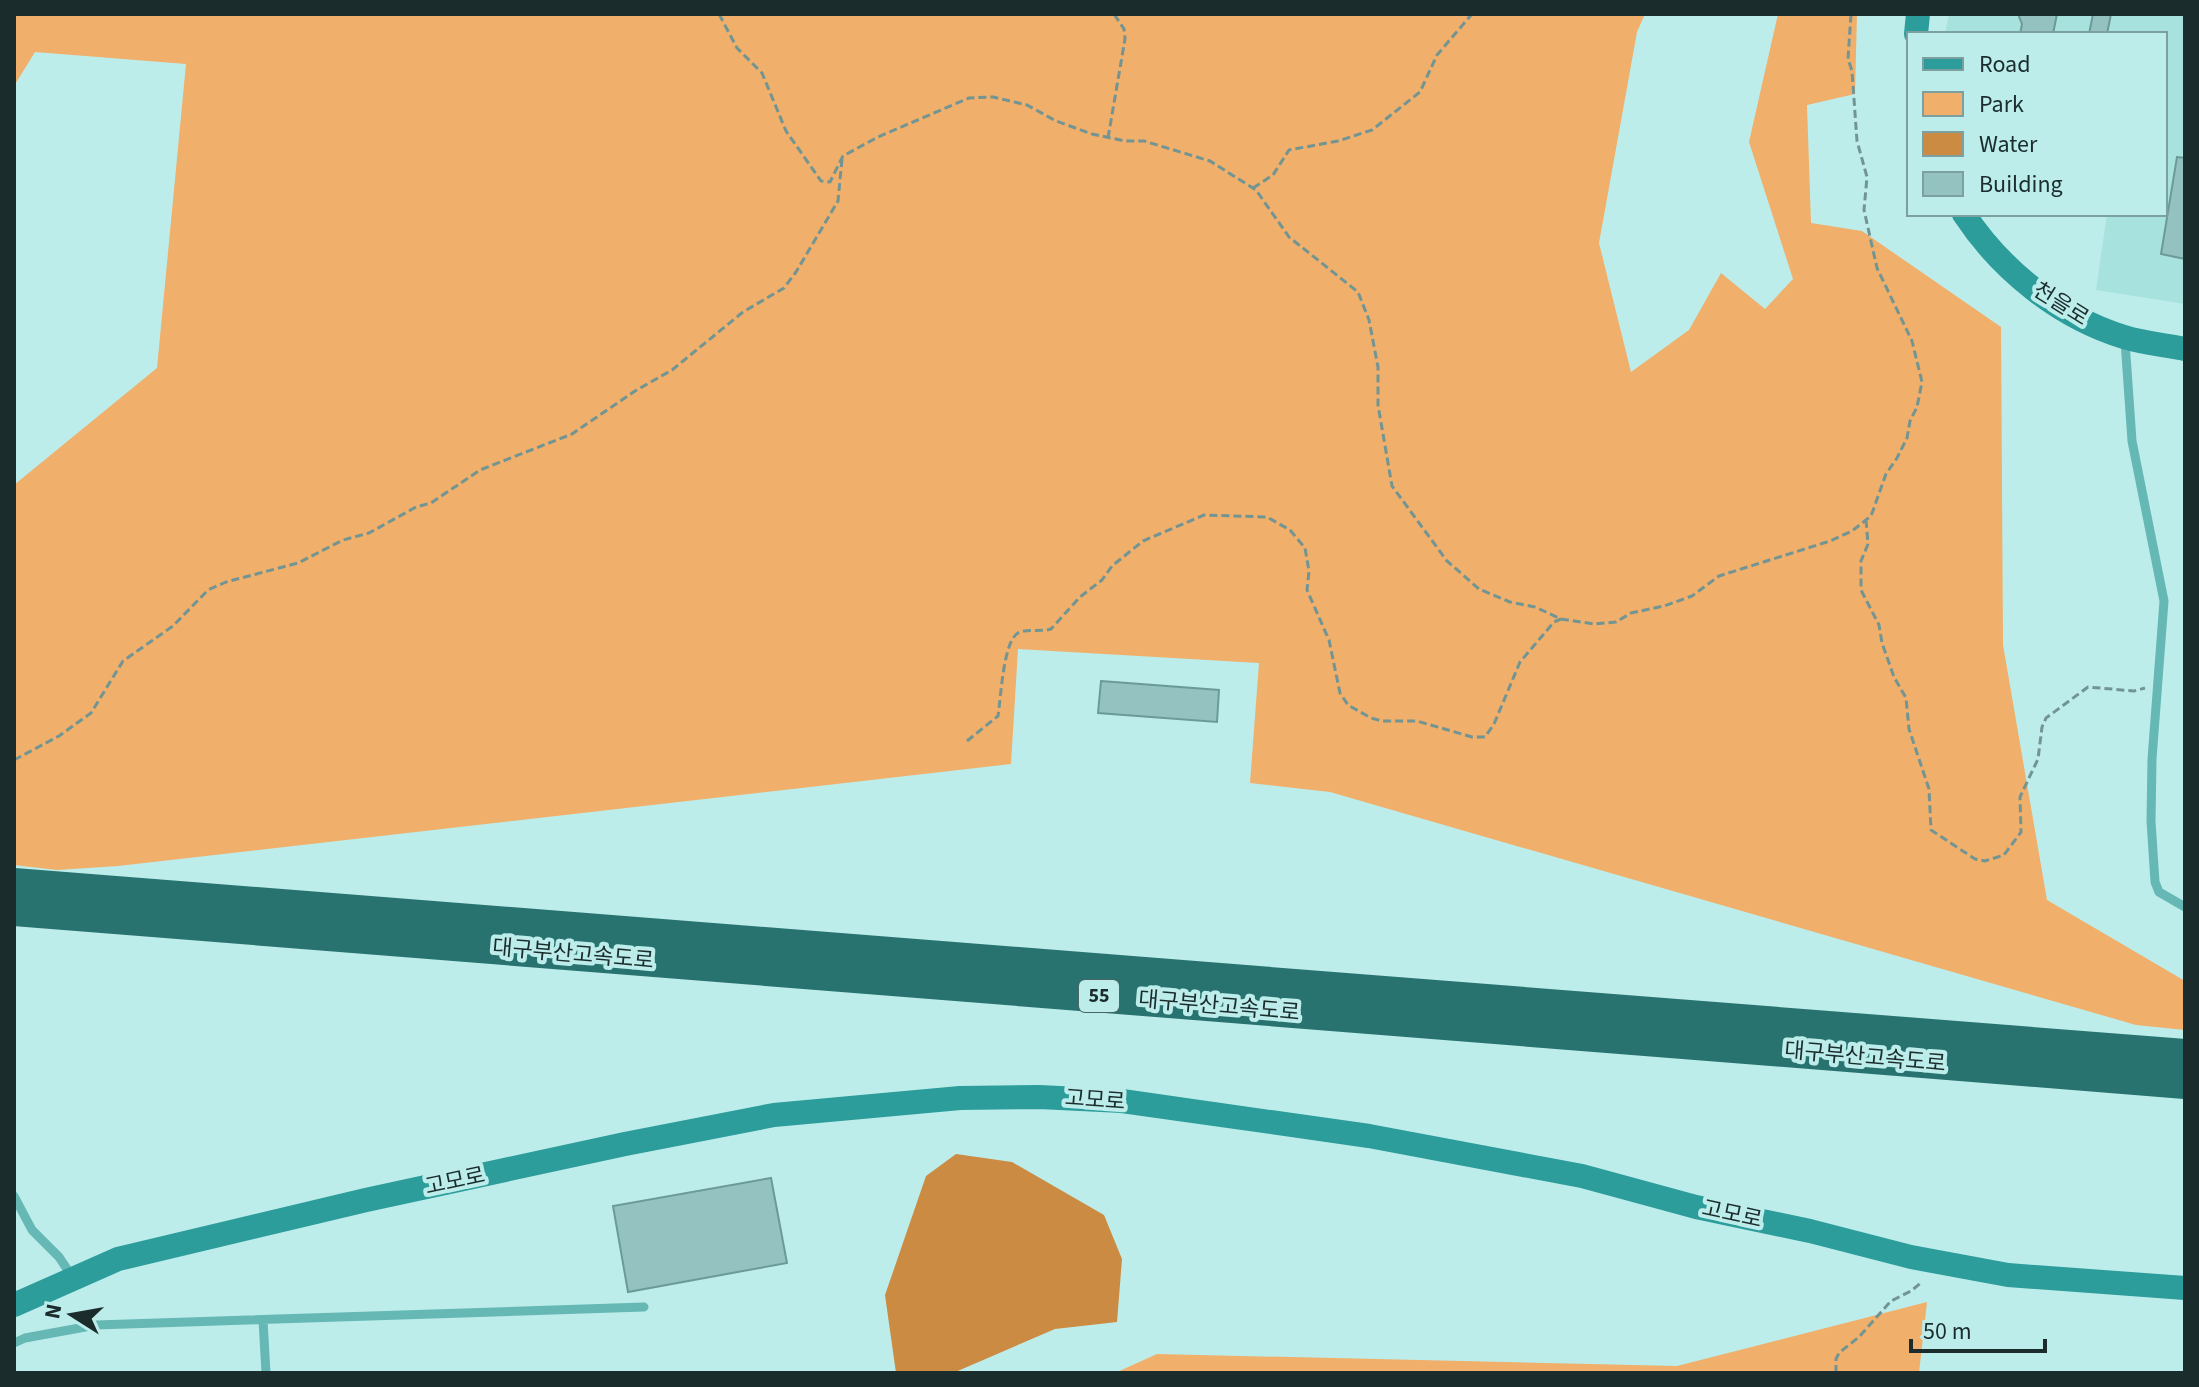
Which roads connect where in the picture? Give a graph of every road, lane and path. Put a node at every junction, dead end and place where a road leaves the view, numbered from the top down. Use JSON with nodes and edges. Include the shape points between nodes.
{"nodes":[{"id":1,"x":719,"y":14,"type":"edge"},
{"id":2,"x":1114,"y":14,"type":"edge"},
{"id":3,"x":1472,"y":14,"type":"edge"},
{"id":4,"x":1851,"y":14,"type":"edge"},
{"id":5,"x":1108,"y":138,"type":"junction"},
{"id":6,"x":843,"y":156,"type":"junction"},
{"id":7,"x":1253,"y":188,"type":"junction"},
{"id":8,"x":1965,"y":216,"type":"edge"},
{"id":9,"x":2125,"y":337,"type":"junction"},
{"id":10,"x":2185,"y":349,"type":"edge"},
{"id":11,"x":1866,"y":519,"type":"junction"},
{"id":12,"x":1561,"y":619,"type":"junction"},
{"id":13,"x":2159,"y":675,"type":"junction"},
{"id":14,"x":967,"y":741,"type":"dead end"},
{"id":15,"x":14,"y":760,"type":"edge"},
{"id":16,"x":14,"y":884,"type":"edge"},
{"id":17,"x":2185,"y":907,"type":"edge"},
{"id":18,"x":14,"y":910,"type":"edge"},
{"id":19,"x":2185,"y":1055,"type":"edge"},
{"id":20,"x":2185,"y":1083,"type":"edge"},
{"id":21,"x":14,"y":1196,"type":"edge"},
{"id":22,"x":1944,"y":1263,"type":"junction"},
{"id":23,"x":73,"y":1278,"type":"junction"},
{"id":24,"x":2185,"y":1288,"type":"edge"},
{"id":25,"x":14,"y":1305,"type":"edge"},
{"id":26,"x":644,"y":1307,"type":"dead end"},
{"id":27,"x":263,"y":1320,"type":"junction"},
{"id":28,"x":14,"y":1343,"type":"edge"},
{"id":29,"x":266,"y":1373,"type":"edge"},
{"id":30,"x":1836,"y":1373,"type":"edge"}],
"edges":[{"from":1,"to":6,"type":"path","via":[[737,48],[762,73],[786,131],[821,181],[830,182]]},
{"from":2,"to":5,"type":"path","via":[[1125,39]]},
{"from":3,"to":7,"type":"path","via":[[1437,55],[1420,92],[1406,105],[1372,130],[1289,150],[1273,175]]},
{"from":4,"to":11,"type":"path","via":[[1848,59],[1857,141],[1867,177],[1864,210],[1877,268],[1912,341],[1922,382],[1907,438]]},
{"from":5,"to":6,"type":"path","via":[[1027,105],[969,98]]},
{"from":5,"to":7,"type":"path","via":[[1144,141],[1210,161]]},
{"from":6,"to":15,"type":"path","via":[[838,201],[784,288],[743,312],[672,370],[572,434],[480,470],[431,503],[369,533],[298,563],[208,590],[173,626],[123,661],[91,713]]},
{"from":7,"to":12,"type":"path","via":[[1289,237],[1358,292],[1378,367],[1378,405],[1392,486],[1405,506],[1447,561],[1479,589]]},
{"from":8,"to":9,"type":"main road","name":"천을로","via":[[2043,297],[2080,320]]},
{"from":9,"to":10,"type":"main road","name":"천을로"},
{"from":9,"to":13,"type":"lane","via":[[2132,441],[2164,601]]},
{"from":11,"to":12,"type":"path","via":[[1830,541],[1719,576],[1692,596],[1616,622]]},
{"from":11,"to":13,"type":"path","via":[[1861,590],[1906,698],[1909,729],[1929,789],[1931,830],[1975,859],[1998,859],[2018,839],[2020,797],[2038,759],[2046,718],[2088,687],[2134,691]]},
{"from":12,"to":14,"type":"path","via":[[1520,662],[1485,737],[1417,721],[1371,718],[1348,705],[1340,693],[1329,640],[1307,590],[1308,558],[1298,538],[1267,517],[1204,515],[1129,551],[1051,629],[1014,635],[998,716]]},
{"from":13,"to":17,"type":"lane","via":[[2152,759],[2155,882],[2159,892]]},
{"from":16,"to":19,"type":"highway","name":"대구부산고속도로","number":"55"},
{"from":18,"to":20,"type":"highway","name":"대구부산고속도로","number":"55"},
{"from":21,"to":23,"type":"lane","via":[[32,1230]]},
{"from":22,"to":23,"type":"main road","name":"고모로","via":[[1582,1176],[1369,1136],[1122,1101],[1039,1097],[960,1098],[774,1115],[350,1204],[118,1259]]},
{"from":22,"to":24,"type":"main road","name":"고모로","via":[[2021,1276]]},
{"from":22,"to":30,"type":"path","via":[[1883,1308],[1839,1353]]},
{"from":23,"to":25,"type":"main road","name":"고모로"},
{"from":26,"to":27,"type":"lane"},
{"from":27,"to":28,"type":"lane","via":[[96,1325]]},
{"from":27,"to":29,"type":"lane"}]}
